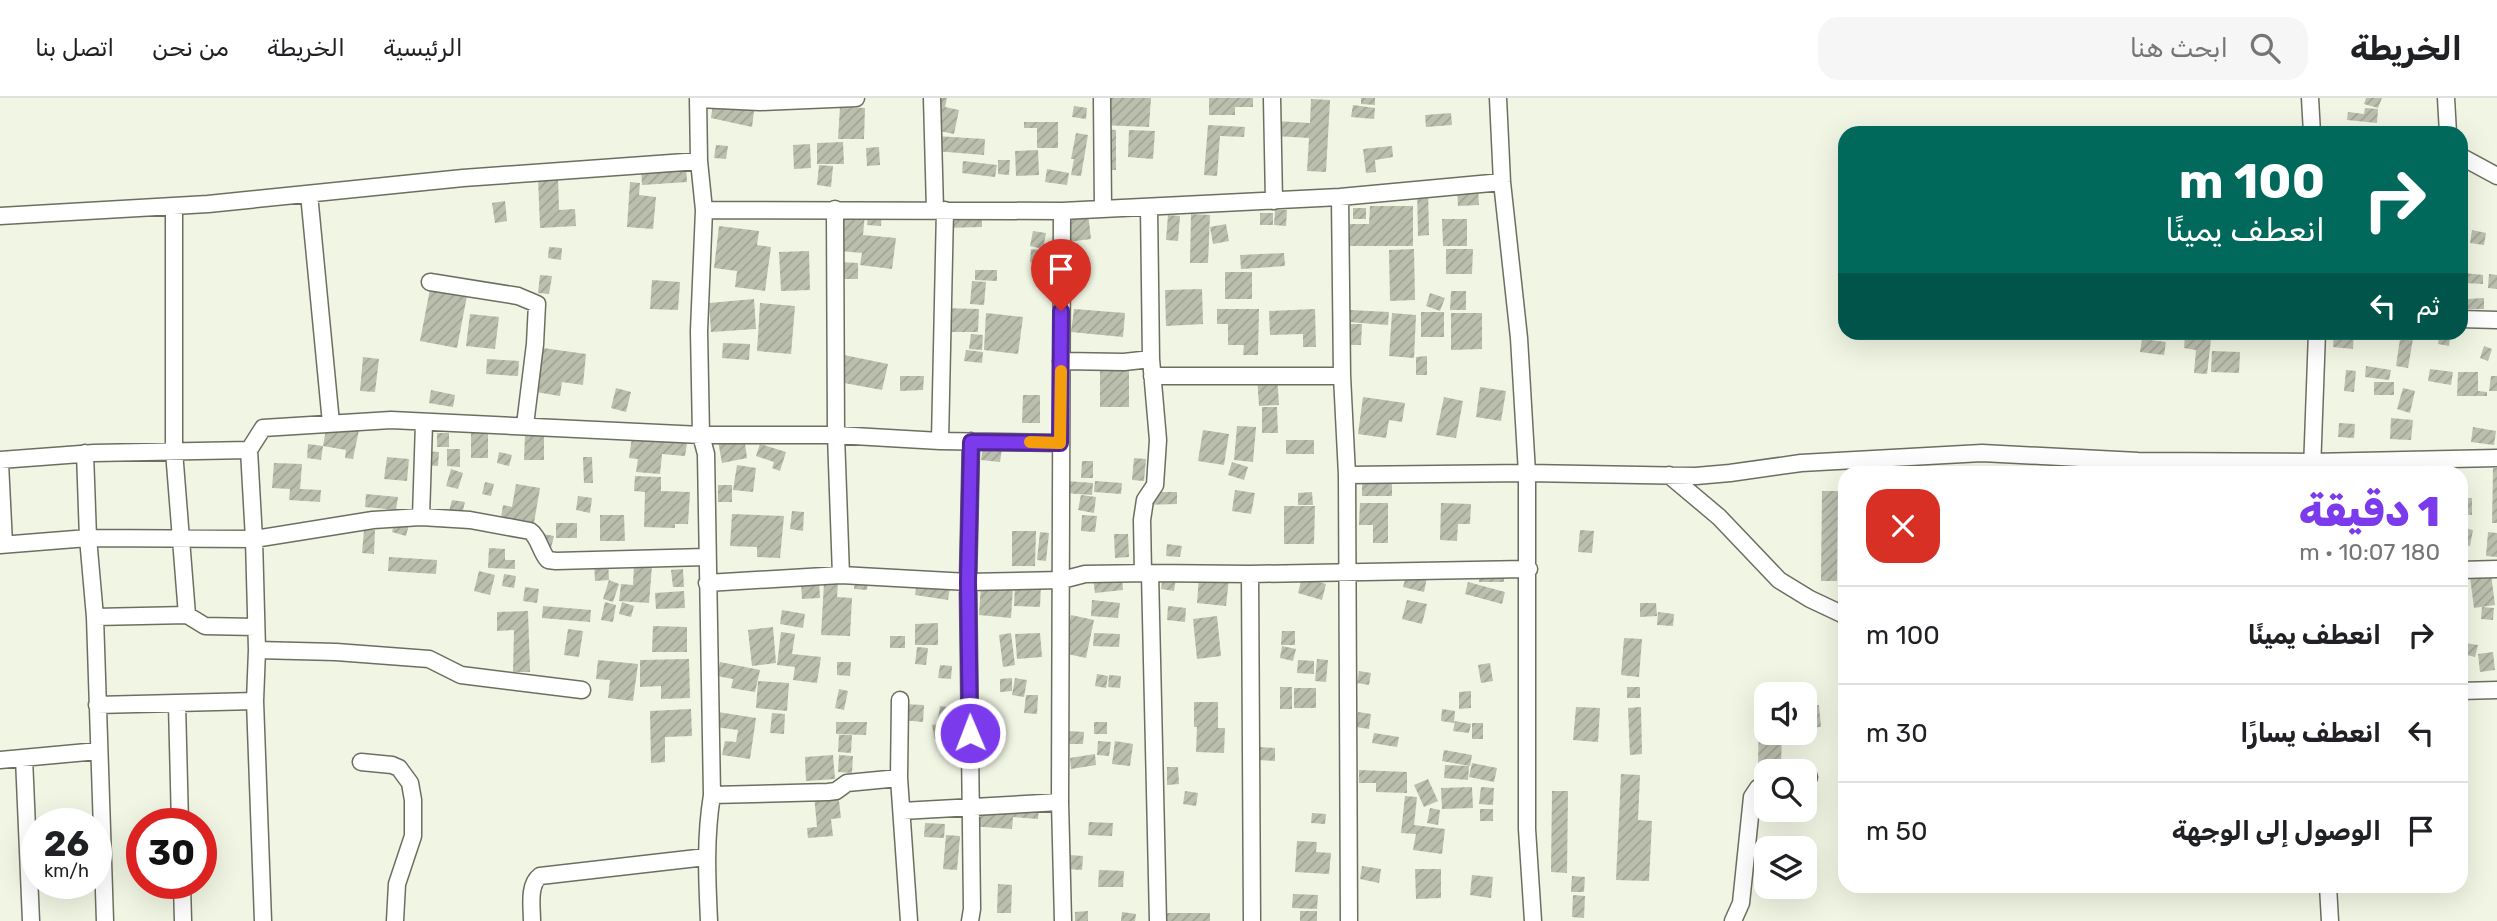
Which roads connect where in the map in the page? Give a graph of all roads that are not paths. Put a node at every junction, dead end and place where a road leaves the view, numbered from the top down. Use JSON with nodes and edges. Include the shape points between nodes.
{"nodes":[{"id":1,"x":856,"y":98,"type":"edge"},
{"id":2,"x":932,"y":98,"type":"edge"},
{"id":3,"x":1101,"y":98,"type":"edge"},
{"id":4,"x":1272,"y":98,"type":"edge"},
{"id":5,"x":1498,"y":98,"type":"edge"},
{"id":6,"x":2311,"y":98,"type":"edge"},
{"id":7,"x":2446,"y":98,"type":"edge"},
{"id":8,"x":698,"y":99,"type":"edge"},
{"id":9,"x":2312,"y":126,"type":"edge"},
{"id":10,"x":2448,"y":126,"type":"edge"},
{"id":11,"x":2468,"y":160,"type":"edge"},
{"id":12,"x":699,"y":161,"type":"junction"},
{"id":13,"x":2497,"y":176,"type":"edge"},
{"id":14,"x":1502,"y":182,"type":"junction"},
{"id":15,"x":309,"y":194,"type":"junction"},
{"id":16,"x":1340,"y":197,"type":"junction"},
{"id":17,"x":1273,"y":201,"type":"junction"},
{"id":18,"x":174,"y":206,"type":"junction"},
{"id":19,"x":1149,"y":207,"type":"junction"},
{"id":20,"x":835,"y":209,"type":"junction"},
{"id":21,"x":1103,"y":209,"type":"junction"},
{"id":22,"x":704,"y":210,"type":"junction"},
{"id":23,"x":940,"y":210,"type":"junction"},
{"id":24,"x":1062,"y":211,"type":"junction"},
{"id":25,"x":0,"y":216,"type":"edge"},
{"id":26,"x":430,"y":282,"type":"dead end"},
{"id":27,"x":2468,"y":319,"type":"edge"},
{"id":28,"x":2497,"y":320,"type":"edge"},
{"id":29,"x":2317,"y":340,"type":"edge"},
{"id":30,"x":1151,"y":359,"type":"junction"},
{"id":31,"x":1061,"y":361,"type":"junction"},
{"id":32,"x":1152,"y":376,"type":"junction"},
{"id":33,"x":1342,"y":376,"type":"junction"},
{"id":34,"x":331,"y":423,"type":"junction"},
{"id":35,"x":424,"y":423,"type":"junction"},
{"id":36,"x":525,"y":425,"type":"junction"},
{"id":37,"x":701,"y":435,"type":"junction"},
{"id":38,"x":836,"y":435,"type":"junction"},
{"id":39,"x":940,"y":441,"type":"junction"},
{"id":40,"x":971,"y":442,"type":"junction"},
{"id":41,"x":1060,"y":443,"type":"junction"},
{"id":42,"x":249,"y":450,"type":"junction"},
{"id":43,"x":174,"y":451,"type":"junction"},
{"id":44,"x":85,"y":453,"type":"junction"},
{"id":45,"x":2497,"y":458,"type":"edge"},
{"id":46,"x":0,"y":461,"type":"edge"},
{"id":47,"x":2137,"y":466,"type":"edge"},
{"id":48,"x":2312,"y":466,"type":"edge"},
{"id":49,"x":2333,"y":466,"type":"edge"},
{"id":50,"x":1527,"y":473,"type":"junction"},
{"id":51,"x":1347,"y":475,"type":"junction"},
{"id":52,"x":1669,"y":475,"type":"junction"},
{"id":53,"x":421,"y":517,"type":"junction"},
{"id":54,"x":88,"y":538,"type":"junction"},
{"id":55,"x":179,"y":539,"type":"junction"},
{"id":56,"x":254,"y":539,"type":"junction"},
{"id":57,"x":2,"y":545,"type":"edge"},
{"id":58,"x":706,"y":557,"type":"junction"},
{"id":59,"x":1529,"y":569,"type":"junction"},
{"id":60,"x":2497,"y":569,"type":"edge"},
{"id":61,"x":2468,"y":570,"type":"edge"},
{"id":62,"x":1147,"y":573,"type":"junction"},
{"id":63,"x":1348,"y":573,"type":"junction"},
{"id":64,"x":1250,"y":574,"type":"junction"},
{"id":65,"x":841,"y":575,"type":"junction"},
{"id":66,"x":1062,"y":580,"type":"junction"},
{"id":67,"x":968,"y":582,"type":"junction"},
{"id":68,"x":707,"y":583,"type":"junction"},
{"id":69,"x":1838,"y":612,"type":"edge"},
{"id":70,"x":187,"y":615,"type":"junction"},
{"id":71,"x":95,"y":617,"type":"junction"},
{"id":72,"x":256,"y":627,"type":"junction"},
{"id":73,"x":257,"y":650,"type":"junction"},
{"id":74,"x":582,"y":690,"type":"dead end"},
{"id":75,"x":2497,"y":690,"type":"edge"},
{"id":76,"x":2468,"y":691,"type":"edge"},
{"id":77,"x":900,"y":700,"type":"dead end"},
{"id":78,"x":254,"y":701,"type":"junction"},
{"id":79,"x":177,"y":704,"type":"junction"},
{"id":80,"x":97,"y":705,"type":"junction"},
{"id":81,"x":99,"y":751,"type":"junction"},
{"id":82,"x":24,"y":758,"type":"junction"},
{"id":83,"x":0,"y":760,"type":"edge"},
{"id":84,"x":361,"y":762,"type":"dead end"},
{"id":85,"x":899,"y":778,"type":"junction"},
{"id":86,"x":1754,"y":794,"type":"edge"},
{"id":87,"x":712,"y":795,"type":"junction"},
{"id":88,"x":1060,"y":802,"type":"junction"},
{"id":89,"x":180,"y":808,"type":"edge"},
{"id":90,"x":971,"y":808,"type":"junction"},
{"id":91,"x":902,"y":811,"type":"junction"},
{"id":92,"x":706,"y":857,"type":"junction"},
{"id":93,"x":2328,"y":893,"type":"edge"},
{"id":94,"x":182,"y":899,"type":"edge"},
{"id":95,"x":31,"y":921,"type":"edge"},
{"id":96,"x":105,"y":921,"type":"edge"},
{"id":97,"x":183,"y":921,"type":"edge"},
{"id":98,"x":263,"y":921,"type":"edge"},
{"id":99,"x":395,"y":921,"type":"edge"},
{"id":100,"x":532,"y":921,"type":"edge"},
{"id":101,"x":709,"y":921,"type":"edge"},
{"id":102,"x":909,"y":921,"type":"edge"},
{"id":103,"x":970,"y":921,"type":"edge"},
{"id":104,"x":1063,"y":921,"type":"edge"},
{"id":105,"x":1158,"y":921,"type":"edge"},
{"id":106,"x":1252,"y":921,"type":"edge"},
{"id":107,"x":1349,"y":921,"type":"edge"},
{"id":108,"x":1533,"y":921,"type":"edge"},
{"id":109,"x":1733,"y":921,"type":"edge"},
{"id":110,"x":2329,"y":921,"type":"edge"}],
"edges":[{"from":1,"to":8,"type":"street"},
{"from":2,"to":23,"type":"street"},
{"from":3,"to":21,"type":"street"},
{"from":4,"to":17,"type":"street"},
{"from":5,"to":14,"type":"street"},
{"from":6,"to":9,"type":"street"},
{"from":7,"to":10,"type":"street"},
{"from":8,"to":12,"type":"street"},
{"from":11,"to":13,"type":"street"},
{"from":12,"to":15,"type":"street"},
{"from":12,"to":22,"type":"street"},
{"from":14,"to":16,"type":"street"},
{"from":14,"to":50,"type":"street","via":[[1519,338]]},
{"from":15,"to":18,"type":"street"},
{"from":15,"to":34,"type":"street"},
{"from":16,"to":17,"type":"street"},
{"from":16,"to":33,"type":"street"},
{"from":17,"to":19,"type":"street"},
{"from":18,"to":25,"type":"street"},
{"from":18,"to":43,"type":"street"},
{"from":19,"to":21,"type":"street"},
{"from":19,"to":30,"type":"street"},
{"from":20,"to":22,"type":"street"},
{"from":20,"to":23,"type":"street"},
{"from":20,"to":38,"type":"street"},
{"from":21,"to":24,"type":"street"},
{"from":22,"to":37,"type":"street"},
{"from":23,"to":24,"type":"street"},
{"from":23,"to":39,"type":"street"},
{"from":24,"to":31,"type":"street"},
{"from":26,"to":36,"type":"street","via":[[518,296],[537,304]]},
{"from":27,"to":28,"type":"street"},
{"from":29,"to":48,"type":"street"},
{"from":30,"to":31,"type":"street"},
{"from":30,"to":32,"type":"street"},
{"from":31,"to":41,"type":"street"},
{"from":32,"to":33,"type":"street"},
{"from":32,"to":62,"type":"street","via":[[1158,440],[1156,479],[1145,500],[1142,520]]},
{"from":33,"to":51,"type":"street"},
{"from":34,"to":35,"type":"street"},
{"from":34,"to":42,"type":"street","via":[[263,428]]},
{"from":35,"to":36,"type":"street"},
{"from":35,"to":53,"type":"street"},
{"from":36,"to":37,"type":"street"},
{"from":37,"to":38,"type":"street"},
{"from":37,"to":58,"type":"street"},
{"from":38,"to":39,"type":"street"},
{"from":38,"to":65,"type":"street"},
{"from":39,"to":40,"type":"street"},
{"from":40,"to":41,"type":"street"},
{"from":40,"to":67,"type":"street"},
{"from":41,"to":66,"type":"street"},
{"from":42,"to":43,"type":"street"},
{"from":42,"to":56,"type":"street"},
{"from":43,"to":44,"type":"street"},
{"from":43,"to":55,"type":"street"},
{"from":44,"to":46,"type":"street"},
{"from":44,"to":54,"type":"street"},
{"from":45,"to":49,"type":"street"},
{"from":46,"to":57,"type":"street"},
{"from":47,"to":52,"type":"street","via":[[1982,453]]},
{"from":50,"to":51,"type":"street"},
{"from":50,"to":52,"type":"street"},
{"from":50,"to":59,"type":"street"},
{"from":51,"to":63,"type":"street"},
{"from":52,"to":69,"type":"street","via":[[1719,517],[1779,580]]},
{"from":53,"to":56,"type":"street"},
{"from":53,"to":58,"type":"street","via":[[530,531],[548,560]]},
{"from":54,"to":55,"type":"street"},
{"from":54,"to":57,"type":"street"},
{"from":54,"to":71,"type":"street"},
{"from":55,"to":56,"type":"street"},
{"from":55,"to":70,"type":"street"},
{"from":56,"to":72,"type":"street"},
{"from":58,"to":68,"type":"street"},
{"from":59,"to":63,"type":"street"},
{"from":59,"to":108,"type":"street","via":[[1527,830]]},
{"from":60,"to":61,"type":"street"},
{"from":62,"to":64,"type":"street"},
{"from":62,"to":66,"type":"street","via":[[1084,574]]},
{"from":62,"to":105,"type":"street"},
{"from":63,"to":64,"type":"street"},
{"from":63,"to":107,"type":"street"},
{"from":64,"to":106,"type":"street"},
{"from":65,"to":67,"type":"street"},
{"from":65,"to":68,"type":"street"},
{"from":66,"to":67,"type":"street"},
{"from":66,"to":88,"type":"street"},
{"from":67,"to":90,"type":"street"},
{"from":68,"to":87,"type":"street"},
{"from":70,"to":71,"type":"street"},
{"from":70,"to":72,"type":"street","via":[[205,626]]},
{"from":71,"to":80,"type":"street"},
{"from":72,"to":73,"type":"street"},
{"from":73,"to":74,"type":"street","via":[[429,659],[461,675]]},
{"from":73,"to":78,"type":"street"},
{"from":75,"to":76,"type":"street"},
{"from":77,"to":85,"type":"street"},
{"from":78,"to":79,"type":"street"},
{"from":78,"to":98,"type":"street"},
{"from":79,"to":80,"type":"street"},
{"from":79,"to":89,"type":"street"},
{"from":80,"to":81,"type":"street"},
{"from":81,"to":82,"type":"street"},
{"from":81,"to":96,"type":"street"},
{"from":82,"to":83,"type":"street"},
{"from":82,"to":95,"type":"street"},
{"from":84,"to":99,"type":"street","via":[[399,768],[410,783],[413,836],[397,884]]},
{"from":85,"to":87,"type":"street","via":[[847,783],[828,792]]},
{"from":85,"to":91,"type":"street"},
{"from":86,"to":109,"type":"street","via":[[1741,903]]},
{"from":87,"to":92,"type":"street"},
{"from":88,"to":90,"type":"street"},
{"from":88,"to":104,"type":"street"},
{"from":90,"to":91,"type":"street"},
{"from":90,"to":103,"type":"street"},
{"from":91,"to":102,"type":"street"},
{"from":92,"to":100,"type":"street","via":[[540,876],[534,880]]},
{"from":92,"to":101,"type":"street"},
{"from":93,"to":110,"type":"street"},
{"from":94,"to":97,"type":"street"}]}
